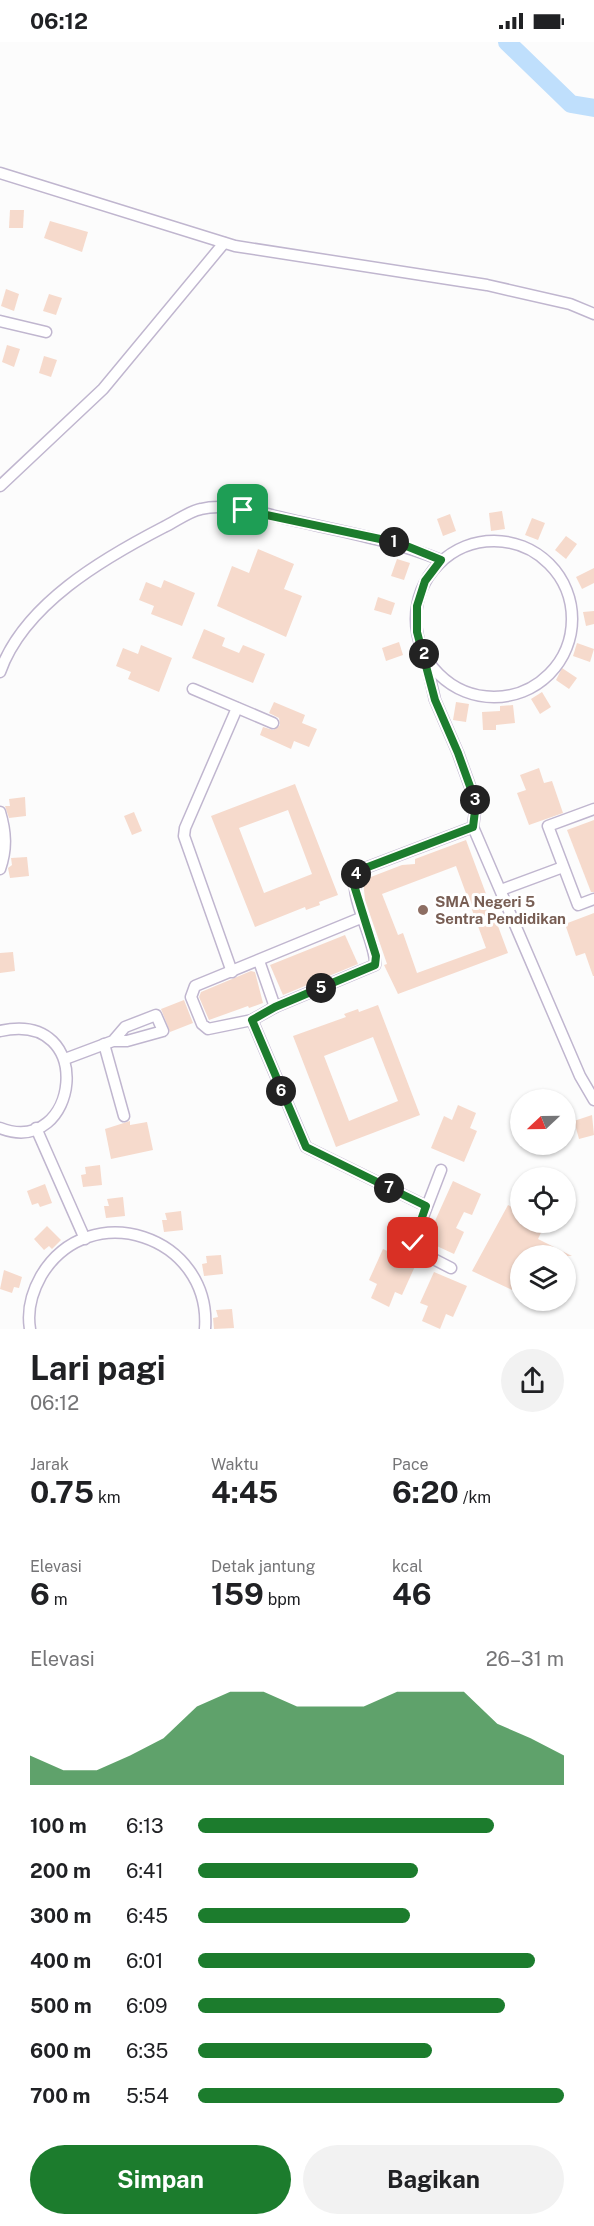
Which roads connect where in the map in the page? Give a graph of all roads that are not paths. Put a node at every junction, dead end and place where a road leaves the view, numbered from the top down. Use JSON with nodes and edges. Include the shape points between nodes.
{"nodes":[{"id":1,"x":0,"y":173,"type":"edge"},
{"id":2,"x":224,"y":243,"type":"junction"},
{"id":3,"x":594,"y":314,"type":"edge"},
{"id":4,"x":0,"y":321,"type":"edge"},
{"id":5,"x":46,"y":332,"type":"dead end"},
{"id":6,"x":0,"y":486,"type":"edge"},
{"id":7,"x":441,"y":560,"type":"junction"},
{"id":8,"x":425,"y":657,"type":"junction"},
{"id":9,"x":0,"y":672,"type":"edge"},
{"id":10,"x":193,"y":690,"type":"dead end"},
{"id":11,"x":237,"y":708,"type":"junction"},
{"id":12,"x":273,"y":723,"type":"dead end"},
{"id":13,"x":594,"y":809,"type":"edge"},
{"id":14,"x":0,"y":812,"type":"edge"},
{"id":15,"x":473,"y":827,"type":"junction"},
{"id":16,"x":563,"y":867,"type":"junction"},
{"id":17,"x":0,"y":868,"type":"edge"},
{"id":18,"x":501,"y":890,"type":"junction"},
{"id":19,"x":594,"y":899,"type":"edge"},
{"id":20,"x":363,"y":917,"type":"junction"},
{"id":21,"x":259,"y":961,"type":"junction"},
{"id":22,"x":232,"y":972,"type":"junction"},
{"id":23,"x":275,"y":1007,"type":"junction"},
{"id":24,"x":252,"y":1020,"type":"junction"},
{"id":25,"x":0,"y":1030,"type":"edge"},
{"id":26,"x":65,"y":1059,"type":"junction"},
{"id":27,"x":594,"y":1100,"type":"edge"},
{"id":28,"x":124,"y":1116,"type":"dead end"},
{"id":29,"x":0,"y":1128,"type":"edge"},
{"id":30,"x":36,"y":1128,"type":"junction"},
{"id":31,"x":441,"y":1170,"type":"dead end"},
{"id":32,"x":426,"y":1206,"type":"junction"},
{"id":33,"x":85,"y":1239,"type":"junction"},
{"id":34,"x":451,"y":1268,"type":"dead end"},
{"id":35,"x":30,"y":1329,"type":"edge"},
{"id":36,"x":205,"y":1329,"type":"edge"}],
"edges":[{"from":1,"to":2,"type":"street"},
{"from":2,"to":3,"type":"street","via":[[488,285],[570,304]]},
{"from":2,"to":6,"type":"street","via":[[103,389]]},
{"from":4,"to":5,"type":"street"},
{"from":7,"to":8,"type":"street","via":[[425,581],[417,606],[417,632]]},
{"from":7,"to":8,"type":"street","via":[[463,546],[488,541],[513,543],[536,553],[555,570],[568,592],[572,618],[569,643],[558,666],[540,683],[516,695],[490,698],[464,692],[442,678]]},
{"from":7,"to":9,"type":"street","via":[[399,543],[265,514],[201,509],[118,551],[63,590],[32,620]]},
{"from":8,"to":15,"type":"street","via":[[435,700],[476,803]]},
{"from":10,"to":11,"type":"street"},
{"from":11,"to":12,"type":"street"},
{"from":11,"to":22,"type":"street","via":[[184,836]]},
{"from":13,"to":16,"type":"street","via":[[549,826]]},
{"from":14,"to":17,"type":"street","via":[[5,831]]},
{"from":15,"to":18,"type":"street"},
{"from":15,"to":20,"type":"street","via":[[360,870],[353,882]]},
{"from":16,"to":18,"type":"street"},
{"from":16,"to":19,"type":"street","via":[[578,905]]},
{"from":18,"to":27,"type":"street","via":[[580,1076]]},
{"from":20,"to":21,"type":"street"},
{"from":20,"to":23,"type":"street","via":[[376,956],[375,965]]},
{"from":21,"to":22,"type":"street"},
{"from":21,"to":23,"type":"street"},
{"from":22,"to":24,"type":"street","via":[[193,988],[191,997],[202,1024],[208,1029]]},
{"from":23,"to":24,"type":"street"},
{"from":24,"to":32,"type":"street","via":[[306,1147]]},
{"from":25,"to":26,"type":"street","via":[[30,1029],[57,1046]]},
{"from":26,"to":28,"type":"street","via":[[109,1043]]},
{"from":26,"to":30,"type":"street","via":[[67,1093],[50,1120]]},
{"from":29,"to":30,"type":"street","via":[[21,1132]]},
{"from":30,"to":33,"type":"street"},
{"from":31,"to":32,"type":"street"},
{"from":32,"to":34,"type":"street","via":[[413,1239],[414,1247]]},
{"from":33,"to":35,"type":"street","via":[[61,1252],[36,1284],[30,1304]]},
{"from":33,"to":36,"type":"street","via":[[105,1233],[134,1233],[161,1244],[183,1262],[199,1286],[206,1314]]}]}
